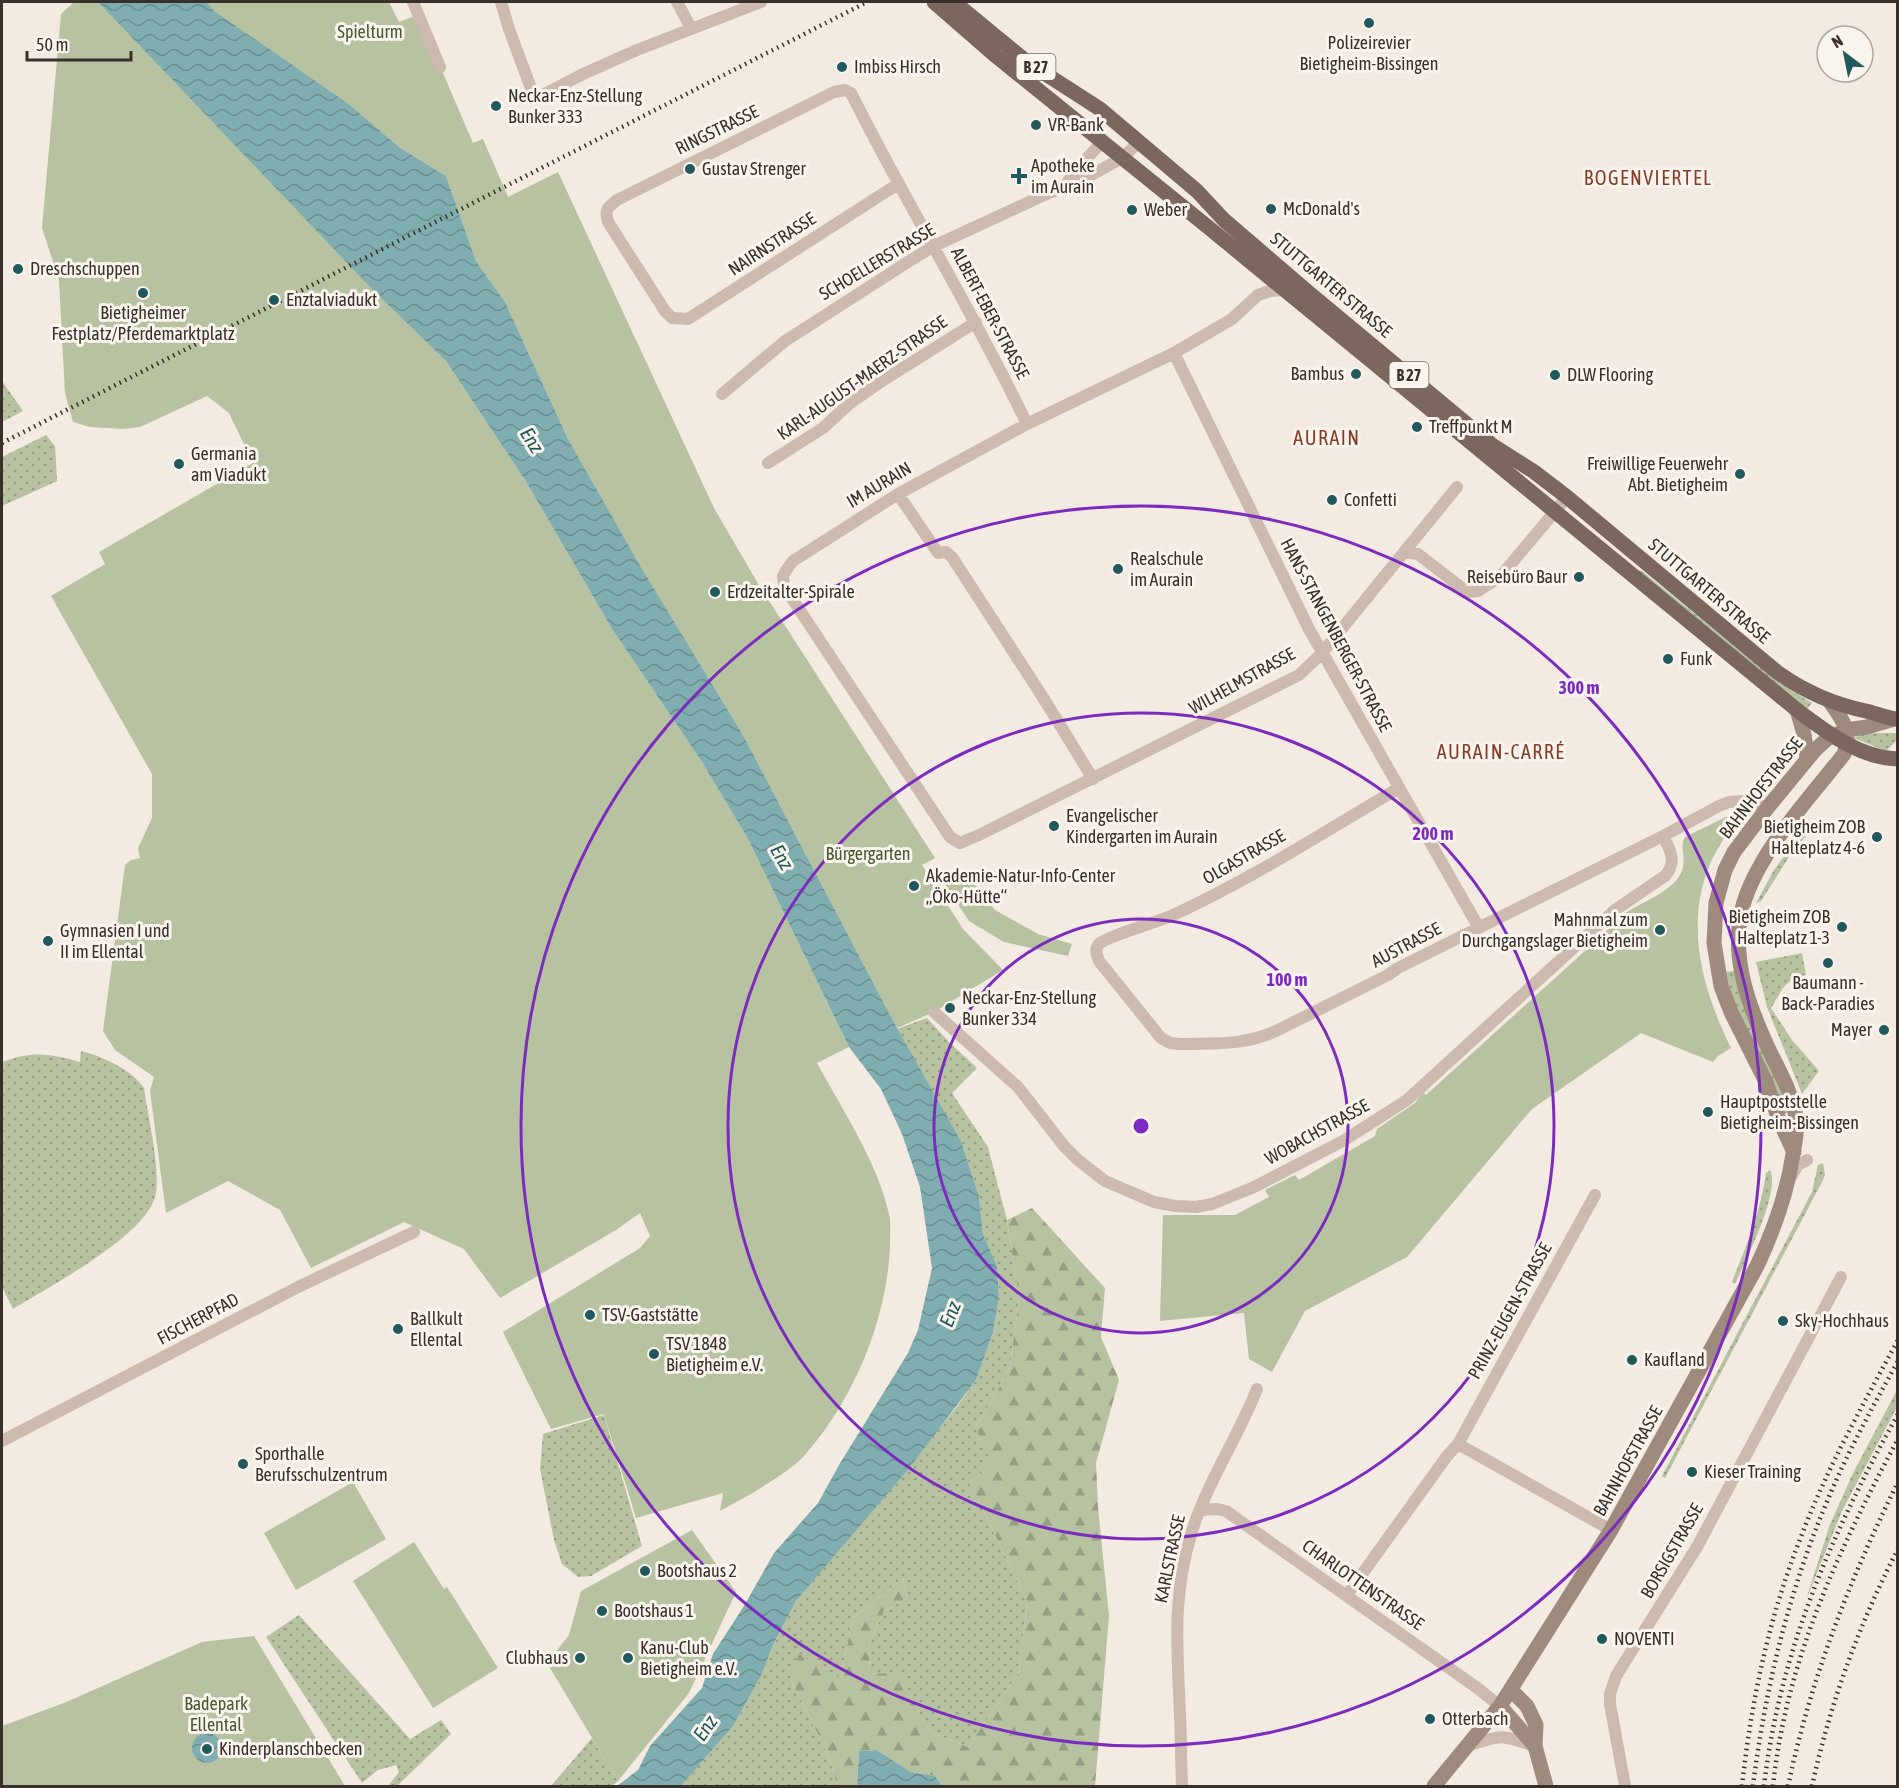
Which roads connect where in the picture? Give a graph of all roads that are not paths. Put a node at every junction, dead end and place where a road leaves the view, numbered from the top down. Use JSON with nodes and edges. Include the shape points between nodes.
{"nodes":[{"id":1,"x":413,"y":2,"type":"edge"},
{"id":2,"x":501,"y":2,"type":"edge"},
{"id":3,"x":677,"y":2,"type":"edge"},
{"id":4,"x":761,"y":2,"type":"edge"},
{"id":5,"x":934,"y":2,"type":"edge"},
{"id":6,"x":954,"y":2,"type":"edge"},
{"id":7,"x":692,"y":28,"type":"junction"},
{"id":8,"x":440,"y":67,"type":"dead end"},
{"id":9,"x":851,"y":93,"type":"joint"},
{"id":10,"x":1102,"y":142,"type":"junction"},
{"id":11,"x":1139,"y":142,"type":"junction"},
{"id":12,"x":1122,"y":158,"type":"junction"},
{"id":13,"x":898,"y":184,"type":"junction"},
{"id":14,"x":1066,"y":185,"type":"junction"},
{"id":15,"x":934,"y":246,"type":"junction"},
{"id":16,"x":1285,"y":290,"type":"junction"},
{"id":17,"x":665,"y":311,"type":"joint"},
{"id":18,"x":976,"y":322,"type":"junction"},
{"id":19,"x":1174,"y":353,"type":"junction"},
{"id":20,"x":722,"y":394,"type":"dead end"},
{"id":21,"x":1027,"y":424,"type":"junction"},
{"id":22,"x":768,"y":463,"type":"dead end"},
{"id":23,"x":1457,"y":487,"type":"dead end"},
{"id":24,"x":898,"y":494,"type":"junction"},
{"id":25,"x":1566,"y":497,"type":"junction"},
{"id":26,"x":1554,"y":512,"type":"junction"},
{"id":27,"x":1404,"y":552,"type":"junction"},
{"id":28,"x":1322,"y":653,"type":"junction"},
{"id":29,"x":1830,"y":702,"type":"junction"},
{"id":30,"x":1797,"y":710,"type":"junction"},
{"id":31,"x":1896,"y":719,"type":"edge"},
{"id":32,"x":1843,"y":736,"type":"junction"},
{"id":33,"x":1808,"y":758,"type":"junction"},
{"id":34,"x":1898,"y":759,"type":"edge"},
{"id":35,"x":1093,"y":779,"type":"junction"},
{"id":36,"x":1399,"y":788,"type":"junction"},
{"id":37,"x":1768,"y":807,"type":"junction"},
{"id":38,"x":1664,"y":836,"type":"junction"},
{"id":39,"x":960,"y":843,"type":"joint"},
{"id":40,"x":1479,"y":928,"type":"junction"},
{"id":41,"x":1100,"y":943,"type":"joint"},
{"id":42,"x":934,"y":1012,"type":"dead end"},
{"id":43,"x":1794,"y":1152,"type":"junction"},
{"id":44,"x":1807,"y":1160,"type":"dead end"},
{"id":45,"x":1789,"y":1179,"type":"junction"},
{"id":46,"x":1595,"y":1195,"type":"dead end"},
{"id":47,"x":414,"y":1232,"type":"dead end"},
{"id":48,"x":1841,"y":1277,"type":"dead end"},
{"id":49,"x":1257,"y":1389,"type":"dead end"},
{"id":50,"x":2,"y":1441,"type":"edge"},
{"id":51,"x":1458,"y":1444,"type":"junction"},
{"id":52,"x":1200,"y":1510,"type":"junction"},
{"id":53,"x":1611,"y":1530,"type":"junction"},
{"id":54,"x":1347,"y":1595,"type":"junction"},
{"id":55,"x":1511,"y":1690,"type":"junction"},
{"id":56,"x":1500,"y":1706,"type":"junction"},
{"id":57,"x":1470,"y":1745,"type":"junction"},
{"id":58,"x":1535,"y":1746,"type":"junction"},
{"id":59,"x":1182,"y":1786,"type":"edge"},
{"id":60,"x":1434,"y":1786,"type":"edge"},
{"id":61,"x":1546,"y":1786,"type":"edge"},
{"id":62,"x":1625,"y":1786,"type":"edge"}],
"edges":[{"from":1,"to":8,"type":"street"},
{"from":2,"to":7,"type":"street","via":[[535,99],[583,74]]},
{"from":3,"to":7,"type":"street"},
{"from":4,"to":7,"type":"street"},
{"from":5,"to":10,"type":"main road","name":"STUTTGARTER STRASSE","number":"B 27"},
{"from":6,"to":11,"type":"main road","name":"STUTTGARTER STRASSE","number":"B 27","via":[[1027,62],[1100,109]]},
{"from":9,"to":13,"type":"street","name":"ALBERT-EBER-STRASSE"},
{"from":9,"to":17,"type":"street","name":"RINGSTRASSE","via":[[834,92],[608,207],[608,222]]},
{"from":10,"to":12,"type":"main road","name":"STUTTGARTER STRASSE","number":"B 27"},
{"from":10,"to":14,"type":"street","name":"SCHOELLERSTRASSE"},
{"from":11,"to":12,"type":"street","name":"SCHOELLERSTRASSE"},
{"from":11,"to":25,"type":"main road","name":"STUTTGARTER STRASSE","number":"B 27","via":[[1205,198],[1255,248],[1389,360],[1492,445]]},
{"from":12,"to":14,"type":"street","name":"SCHOELLERSTRASSE"},
{"from":12,"to":16,"type":"main road","name":"STUTTGARTER STRASSE","number":"B 27"},
{"from":13,"to":15,"type":"street","name":"ALBERT-EBER-STRASSE"},
{"from":13,"to":17,"type":"street","name":"NAIRNSTRASSE","via":[[688,319],[672,318]]},
{"from":14,"to":15,"type":"street","name":"SCHOELLERSTRASSE"},
{"from":15,"to":18,"type":"street","name":"ALBERT-EBER-STRASSE"},
{"from":15,"to":20,"type":"street","name":"SCHOELLERSTRASSE","via":[[785,341]]},
{"from":16,"to":19,"type":"street","name":"IM AURAIN","via":[[1258,295],[1232,319]]},
{"from":16,"to":26,"type":"main road","name":"STUTTGARTER STRASSE","number":"B 27"},
{"from":18,"to":21,"type":"street","name":"ALBERT-EBER-STRASSE"},
{"from":18,"to":22,"type":"street","name":"KARL-AUGUST-MAERZ-STRASSE","via":[[872,388],[823,428]]},
{"from":19,"to":21,"type":"street","name":"IM AURAIN"},
{"from":19,"to":28,"type":"street","name":"HANS-STANGENBERGER-STRASSE"},
{"from":21,"to":24,"type":"street","name":"IM AURAIN"},
{"from":23,"to":27,"type":"street","name":"WILHELMSTRASSE"},
{"from":24,"to":35,"type":"street","via":[[938,553],[946,552],[952,557]]},
{"from":24,"to":39,"type":"street","name":"IM AURAIN","via":[[793,561],[783,576],[784,585],[950,837]]},
{"from":25,"to":26,"type":"street"},
{"from":25,"to":29,"type":"main road","name":"STUTTGARTER STRASSE","number":"B 27","via":[[1776,672]]},
{"from":26,"to":27,"type":"street","via":[[1500,577],[1478,591],[1467,592],[1418,554]]},
{"from":26,"to":30,"type":"main road","name":"STUTTGARTER STRASSE","number":"B 27"},
{"from":27,"to":28,"type":"street","name":"WILHELMSTRASSE"},
{"from":28,"to":35,"type":"street","name":"WILHELMSTRASSE","via":[[1299,675]]},
{"from":28,"to":36,"type":"street","name":"HANS-STANGENBERGER-STRASSE"},
{"from":29,"to":31,"type":"main road","name":"STUTTGARTER STRASSE","number":"B 27"},
{"from":29,"to":32,"type":"street","via":[[1839,713]]},
{"from":30,"to":32,"type":"main road","number":"B 27"},
{"from":30,"to":33,"type":"street"},
{"from":31,"to":32,"type":"street","name":"STUTTGARTER STRASSE"},
{"from":32,"to":33,"type":"street","name":"BAHNHOFSTRASSE","via":[[1820,745]]},
{"from":32,"to":34,"type":"main road","number":"B 27","via":[[1876,756]]},
{"from":32,"to":43,"type":"street","name":"BAHNHOFSTRASSE","via":[[1844,754],[1761,863],[1742,910],[1740,963],[1754,1012],[1794,1108]]},
{"from":33,"to":37,"type":"street","name":"BAHNHOFSTRASSE"},
{"from":35,"to":39,"type":"street","name":"WILHELMSTRASSE"},
{"from":36,"to":40,"type":"street","name":"HANS-STANGENBERGER-STRASSE"},
{"from":36,"to":41,"type":"street","name":"OLGASTRASSE","via":[[1215,895]]},
{"from":37,"to":38,"type":"street","name":"AUSTRASSE","via":[[1729,802]]},
{"from":37,"to":43,"type":"street","name":"BAHNHOFSTRASSE","via":[[1725,870],[1716,903],[1714,943],[1726,1000],[1766,1082]]},
{"from":38,"to":40,"type":"street","name":"AUSTRASSE"},
{"from":38,"to":42,"type":"street","name":"WOBACHSTRASSE","via":[[1673,862],[1665,876],[1615,910],[1407,1100],[1343,1141],[1212,1204],[1196,1207],[1154,1202],[1105,1181],[1064,1146],[1018,1087]]},
{"from":40,"to":41,"type":"street","name":"AUSTRASSE","via":[[1276,1031],[1241,1042],[1180,1044],[1161,1038],[1099,961],[1096,953]]},
{"from":43,"to":45,"type":"street","name":"BAHNHOFSTRASSE"},
{"from":44,"to":45,"type":"street","name":"BAHNHOFSTRASSE","via":[[1798,1165]]},
{"from":45,"to":53,"type":"street","name":"BAHNHOFSTRASSE","via":[[1772,1234],[1757,1266]]},
{"from":46,"to":51,"type":"street","name":"PRINZ-EUGEN-STRASSE"},
{"from":47,"to":50,"type":"street","name":"FISCHERPFAD","via":[[298,1287]]},
{"from":48,"to":62,"type":"street","name":"BORSIGSTRASSE","via":[[1697,1547],[1612,1685],[1610,1704]]},
{"from":49,"to":52,"type":"street","name":"KARLSTRASSE"},
{"from":51,"to":53,"type":"street"},
{"from":51,"to":54,"type":"street","name":"PRINZ-EUGEN-STRASSE"},
{"from":52,"to":54,"type":"street","name":"CHARLOTTENSTRASSE","via":[[1226,1511]]},
{"from":52,"to":59,"type":"street","name":"KARLSTRASSE","via":[[1185,1560],[1177,1609]]},
{"from":53,"to":55,"type":"street","name":"BAHNHOFSTRASSE"},
{"from":54,"to":56,"type":"street","name":"CHARLOTTENSTRASSE"},
{"from":55,"to":56,"type":"street","name":"BAHNHOFSTRASSE"},
{"from":55,"to":58,"type":"street","via":[[1527,1706],[1536,1725]]},
{"from":56,"to":57,"type":"street","name":"BAHNHOFSTRASSE"},
{"from":56,"to":58,"type":"street"},
{"from":57,"to":58,"type":"street","via":[[1506,1736]]},
{"from":57,"to":60,"type":"street","name":"BAHNHOFSTRASSE"},
{"from":58,"to":61,"type":"street"}]}
